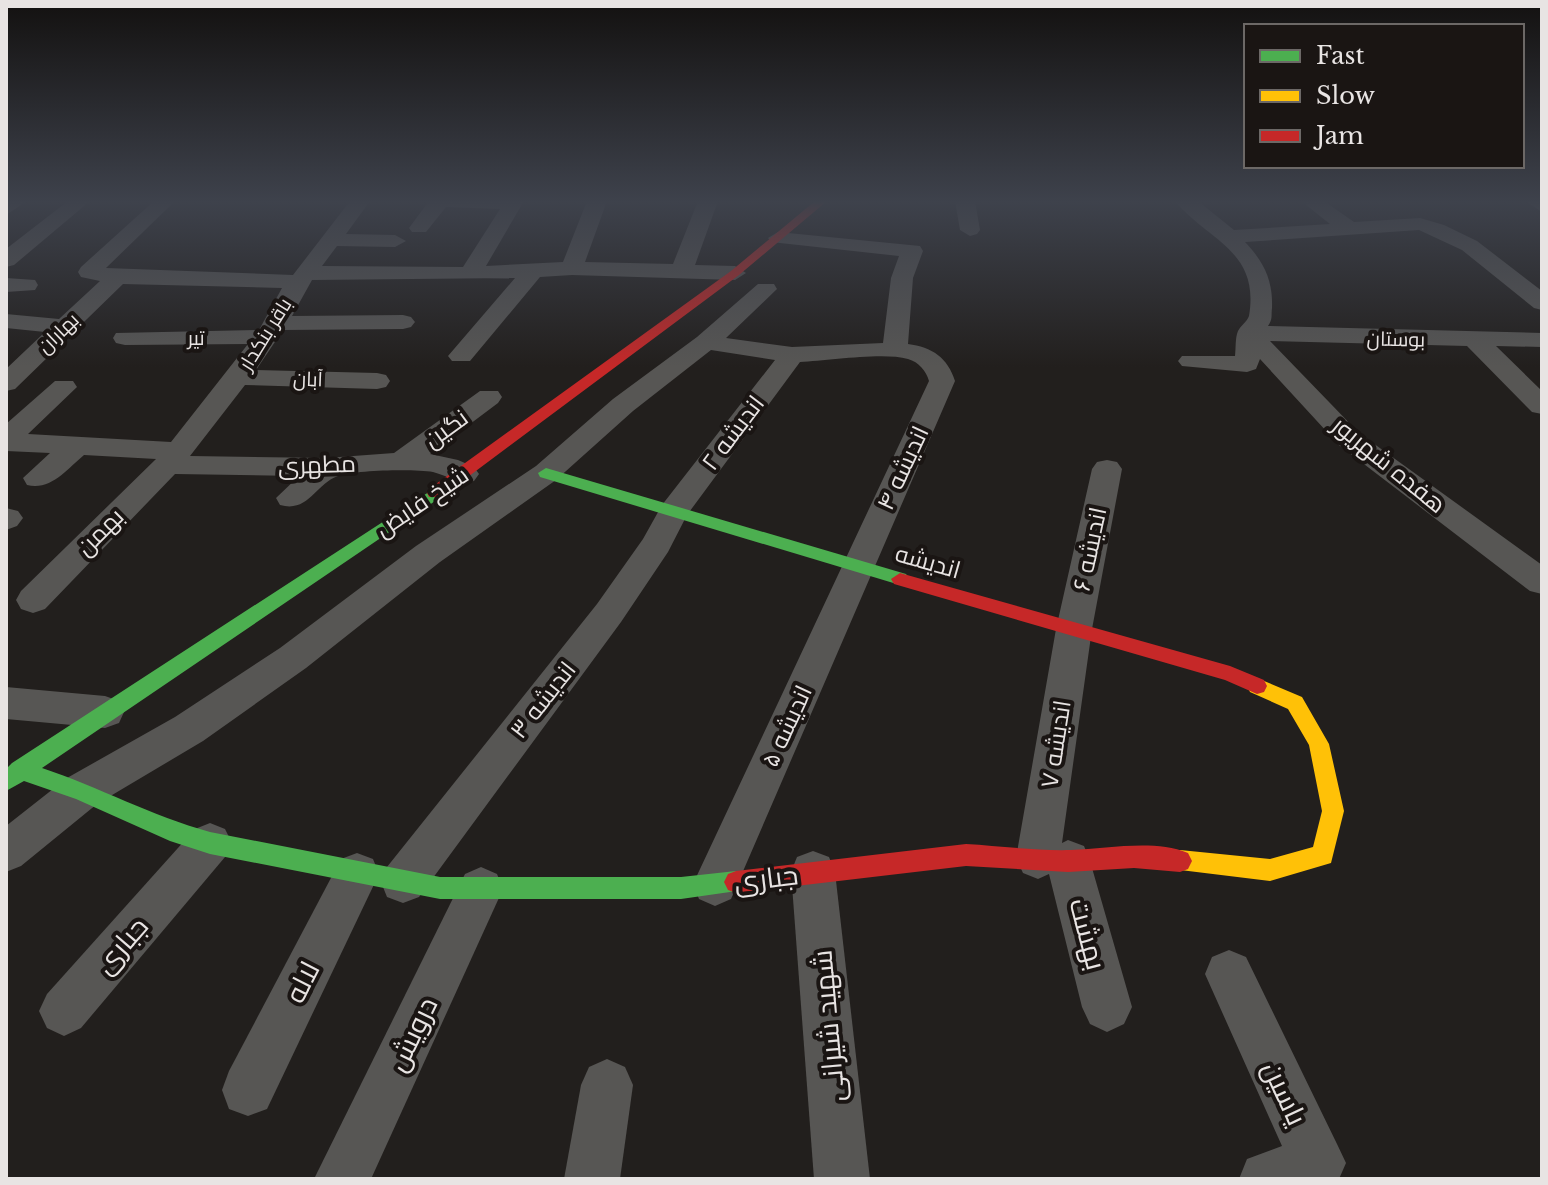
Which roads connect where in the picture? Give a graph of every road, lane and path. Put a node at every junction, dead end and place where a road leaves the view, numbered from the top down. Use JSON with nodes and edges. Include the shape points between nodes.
{"nodes":[{"id":1,"x":106,"y":256,"type":"edge"},
{"id":2,"x":320,"y":256,"type":"edge"},
{"id":3,"x":481,"y":256,"type":"edge"},
{"id":4,"x":576,"y":256,"type":"edge"},
{"id":5,"x":687,"y":256,"type":"edge"},
{"id":6,"x":756,"y":256,"type":"edge"},
{"id":7,"x":910,"y":256,"type":"edge"},
{"id":8,"x":1244,"y":256,"type":"edge"},
{"id":9,"x":1481,"y":256,"type":"edge"},
{"id":10,"x":572,"y":268,"type":"junction"},
{"id":11,"x":532,"y":272,"type":"junction"},
{"id":12,"x":681,"y":272,"type":"junction"},
{"id":13,"x":735,"y":273,"type":"junction"},
{"id":14,"x":470,"y":274,"type":"junction"},
{"id":15,"x":117,"y":277,"type":"junction"},
{"id":16,"x":303,"y":278,"type":"junction"},
{"id":17,"x":766,"y":289,"type":"dead end"},
{"id":18,"x":1542,"y":303,"type":"edge"},
{"id":19,"x":167,"y":315,"type":"dead end"},
{"id":20,"x":6,"y":321,"type":"edge"},
{"id":21,"x":403,"y":322,"type":"dead end"},
{"id":22,"x":275,"y":324,"type":"junction"},
{"id":23,"x":65,"y":327,"type":"junction"},
{"id":24,"x":1249,"y":333,"type":"junction"},
{"id":25,"x":125,"y":338,"type":"dead end"},
{"id":26,"x":1475,"y":340,"type":"junction"},
{"id":27,"x":1542,"y":340,"type":"edge"},
{"id":28,"x":706,"y":342,"type":"junction"},
{"id":29,"x":895,"y":350,"type":"junction"},
{"id":30,"x":792,"y":355,"type":"junction"},
{"id":31,"x":461,"y":356,"type":"dead end"},
{"id":32,"x":1191,"y":361,"type":"dead end"},
{"id":33,"x":238,"y":377,"type":"junction"},
{"id":34,"x":377,"y":381,"type":"dead end"},
{"id":35,"x":6,"y":383,"type":"edge"},
{"id":36,"x":64,"y":387,"type":"dead end"},
{"id":37,"x":489,"y":397,"type":"dead end"},
{"id":38,"x":1542,"y":406,"type":"edge"},
{"id":39,"x":6,"y":440,"type":"edge"},
{"id":40,"x":77,"y":446,"type":"junction"},
{"id":41,"x":172,"y":458,"type":"junction"},
{"id":42,"x":313,"y":460,"type":"junction"},
{"id":43,"x":403,"y":460,"type":"junction"},
{"id":44,"x":1107,"y":469,"type":"dead end"},
{"id":45,"x":546,"y":473,"type":"junction"},
{"id":46,"x":464,"y":474,"type":"junction"},
{"id":47,"x":38,"y":478,"type":"dead end"},
{"id":48,"x":291,"y":498,"type":"dead end"},
{"id":49,"x":673,"y":512,"type":"junction"},
{"id":50,"x":857,"y":567,"type":"junction"},
{"id":51,"x":1542,"y":582,"type":"edge"},
{"id":52,"x":33,"y":600,"type":"dead end"},
{"id":53,"x":1074,"y":629,"type":"junction"},
{"id":54,"x":6,"y":703,"type":"edge"},
{"id":55,"x":105,"y":712,"type":"junction"},
{"id":56,"x":13,"y":775,"type":"edge"},
{"id":57,"x":82,"y":791,"type":"junction"},
{"id":58,"x":210,"y":843,"type":"junction"},
{"id":59,"x":6,"y":852,"type":"edge"},
{"id":60,"x":1323,"y":855,"type":"joint"},
{"id":61,"x":1053,"y":860,"type":"junction"},
{"id":62,"x":813,"y":872,"type":"junction"},
{"id":63,"x":357,"y":874,"type":"junction"},
{"id":64,"x":403,"y":882,"type":"junction"},
{"id":65,"x":715,"y":884,"type":"junction"},
{"id":66,"x":481,"y":889,"type":"junction"},
{"id":67,"x":1229,"y":974,"type":"dead end"},
{"id":68,"x":1107,"y":1007,"type":"dead end"},
{"id":69,"x":64,"y":1011,"type":"dead end"},
{"id":70,"x":607,"y":1085,"type":"dead end"},
{"id":71,"x":248,"y":1090,"type":"dead end"},
{"id":72,"x":342,"y":1179,"type":"edge"},
{"id":73,"x":592,"y":1179,"type":"edge"},
{"id":74,"x":842,"y":1179,"type":"edge"},
{"id":75,"x":1267,"y":1179,"type":"edge"}],
"edges":[{"from":1,"to":15,"type":"street","via":[[89,272]]},
{"from":2,"to":16,"type":"street","name":"باقر بنکدار"},
{"from":3,"to":14,"type":"street"},
{"from":4,"to":10,"type":"street"},
{"from":5,"to":12,"type":"street"},
{"from":6,"to":13,"type":"street","name":"شیخ فایض"},
{"from":7,"to":29,"type":"street","via":[[902,278]]},
{"from":8,"to":24,"type":"street","via":[[1257,271],[1262,289],[1261,319]]},
{"from":9,"to":18,"type":"street"},
{"from":10,"to":11,"type":"street"},
{"from":10,"to":12,"type":"street"},
{"from":11,"to":14,"type":"street"},
{"from":11,"to":31,"type":"street"},
{"from":12,"to":13,"type":"street"},
{"from":13,"to":46,"type":"street","name":"شیخ فایض"},
{"from":14,"to":16,"type":"street"},
{"from":15,"to":16,"type":"street"},
{"from":15,"to":23,"type":"street","name":"بهاران"},
{"from":16,"to":22,"type":"street","name":"باقر بنکدار"},
{"from":17,"to":28,"type":"street","name":"شیخ فایض"},
{"from":19,"to":22,"type":"street"},
{"from":20,"to":23,"type":"street"},
{"from":21,"to":22,"type":"street"},
{"from":22,"to":25,"type":"street","name":"تیر"},
{"from":22,"to":33,"type":"street","name":"باقر بنکدار"},
{"from":23,"to":35,"type":"street","name":"بهاران"},
{"from":24,"to":26,"type":"street","name":"بوستان"},
{"from":24,"to":32,"type":"street","via":[[1247,364]]},
{"from":24,"to":51,"type":"street","name":"هفده شهریور","via":[[1349,439]]},
{"from":26,"to":27,"type":"street","name":"بوستان"},
{"from":26,"to":38,"type":"street"},
{"from":28,"to":30,"type":"street"},
{"from":28,"to":45,"type":"street","name":"شیخ فایض"},
{"from":29,"to":30,"type":"street"},
{"from":29,"to":50,"type":"street","name":"اندیشه ۴","via":[[919,353],[938,368],[942,381]]},
{"from":30,"to":49,"type":"street","name":"اندیشه ۲"},
{"from":33,"to":34,"type":"street","name":"آبان"},
{"from":33,"to":41,"type":"street","name":"باقر بنکدار"},
{"from":36,"to":39,"type":"street"},
{"from":37,"to":43,"type":"street","name":"نگین"},
{"from":39,"to":40,"type":"street","name":"مطهری"},
{"from":40,"to":41,"type":"street","name":"مطهری"},
{"from":40,"to":47,"type":"street"},
{"from":41,"to":42,"type":"street","name":"مطهری"},
{"from":41,"to":52,"type":"street","name":"بهمن"},
{"from":42,"to":43,"type":"street","name":"مطهری"},
{"from":42,"to":48,"type":"street"},
{"from":43,"to":46,"type":"street","name":"مطهری","via":[[445,464]]},
{"from":44,"to":53,"type":"street","name":"اندیشه ۶"},
{"from":45,"to":49,"type":"street","name":"اندیشه"},
{"from":45,"to":57,"type":"street","name":"شیخ فایض","via":[[428,554],[280,667],[189,729]]},
{"from":46,"to":55,"type":"street","name":"شیخ فایض"},
{"from":49,"to":50,"type":"street","name":"اندیشه"},
{"from":49,"to":64,"type":"street","name":"اندیشه ۳","via":[[609,613]]},
{"from":50,"to":53,"type":"street","name":"اندیشه"},
{"from":50,"to":65,"type":"street","name":"اندیشه ۵"},
{"from":53,"to":60,"type":"street","name":"اندیشه","via":[[1230,674],[1295,703],[1319,744],[1333,811]]},
{"from":53,"to":61,"type":"street","name":"اندیشه ۷"},
{"from":54,"to":55,"type":"street"},
{"from":55,"to":56,"type":"street","name":"شیخ فایض"},
{"from":56,"to":57,"type":"street","name":"جباری"},
{"from":57,"to":58,"type":"street","name":"جباری"},
{"from":57,"to":59,"type":"street","name":"شیخ فایض"},
{"from":58,"to":63,"type":"street","name":"جباری"},
{"from":58,"to":69,"type":"street","name":"جباری"},
{"from":60,"to":61,"type":"street","name":"جباری","via":[[1270,870],[1134,857]]},
{"from":61,"to":62,"type":"street","name":"جباری","via":[[966,855]]},
{"from":61,"to":68,"type":"street","name":"بهشت"},
{"from":62,"to":65,"type":"street","name":"جباری"},
{"from":62,"to":74,"type":"street","name":"شهید شیرانی"},
{"from":63,"to":64,"type":"street","name":"جباری"},
{"from":63,"to":71,"type":"street","name":"لاله"},
{"from":64,"to":66,"type":"street","name":"جباری"},
{"from":65,"to":66,"type":"street","name":"جباری"},
{"from":66,"to":72,"type":"street","name":"درویش"},
{"from":67,"to":75,"type":"street","name":"یاسین","via":[[1318,1163]]},
{"from":70,"to":73,"type":"street"}]}
